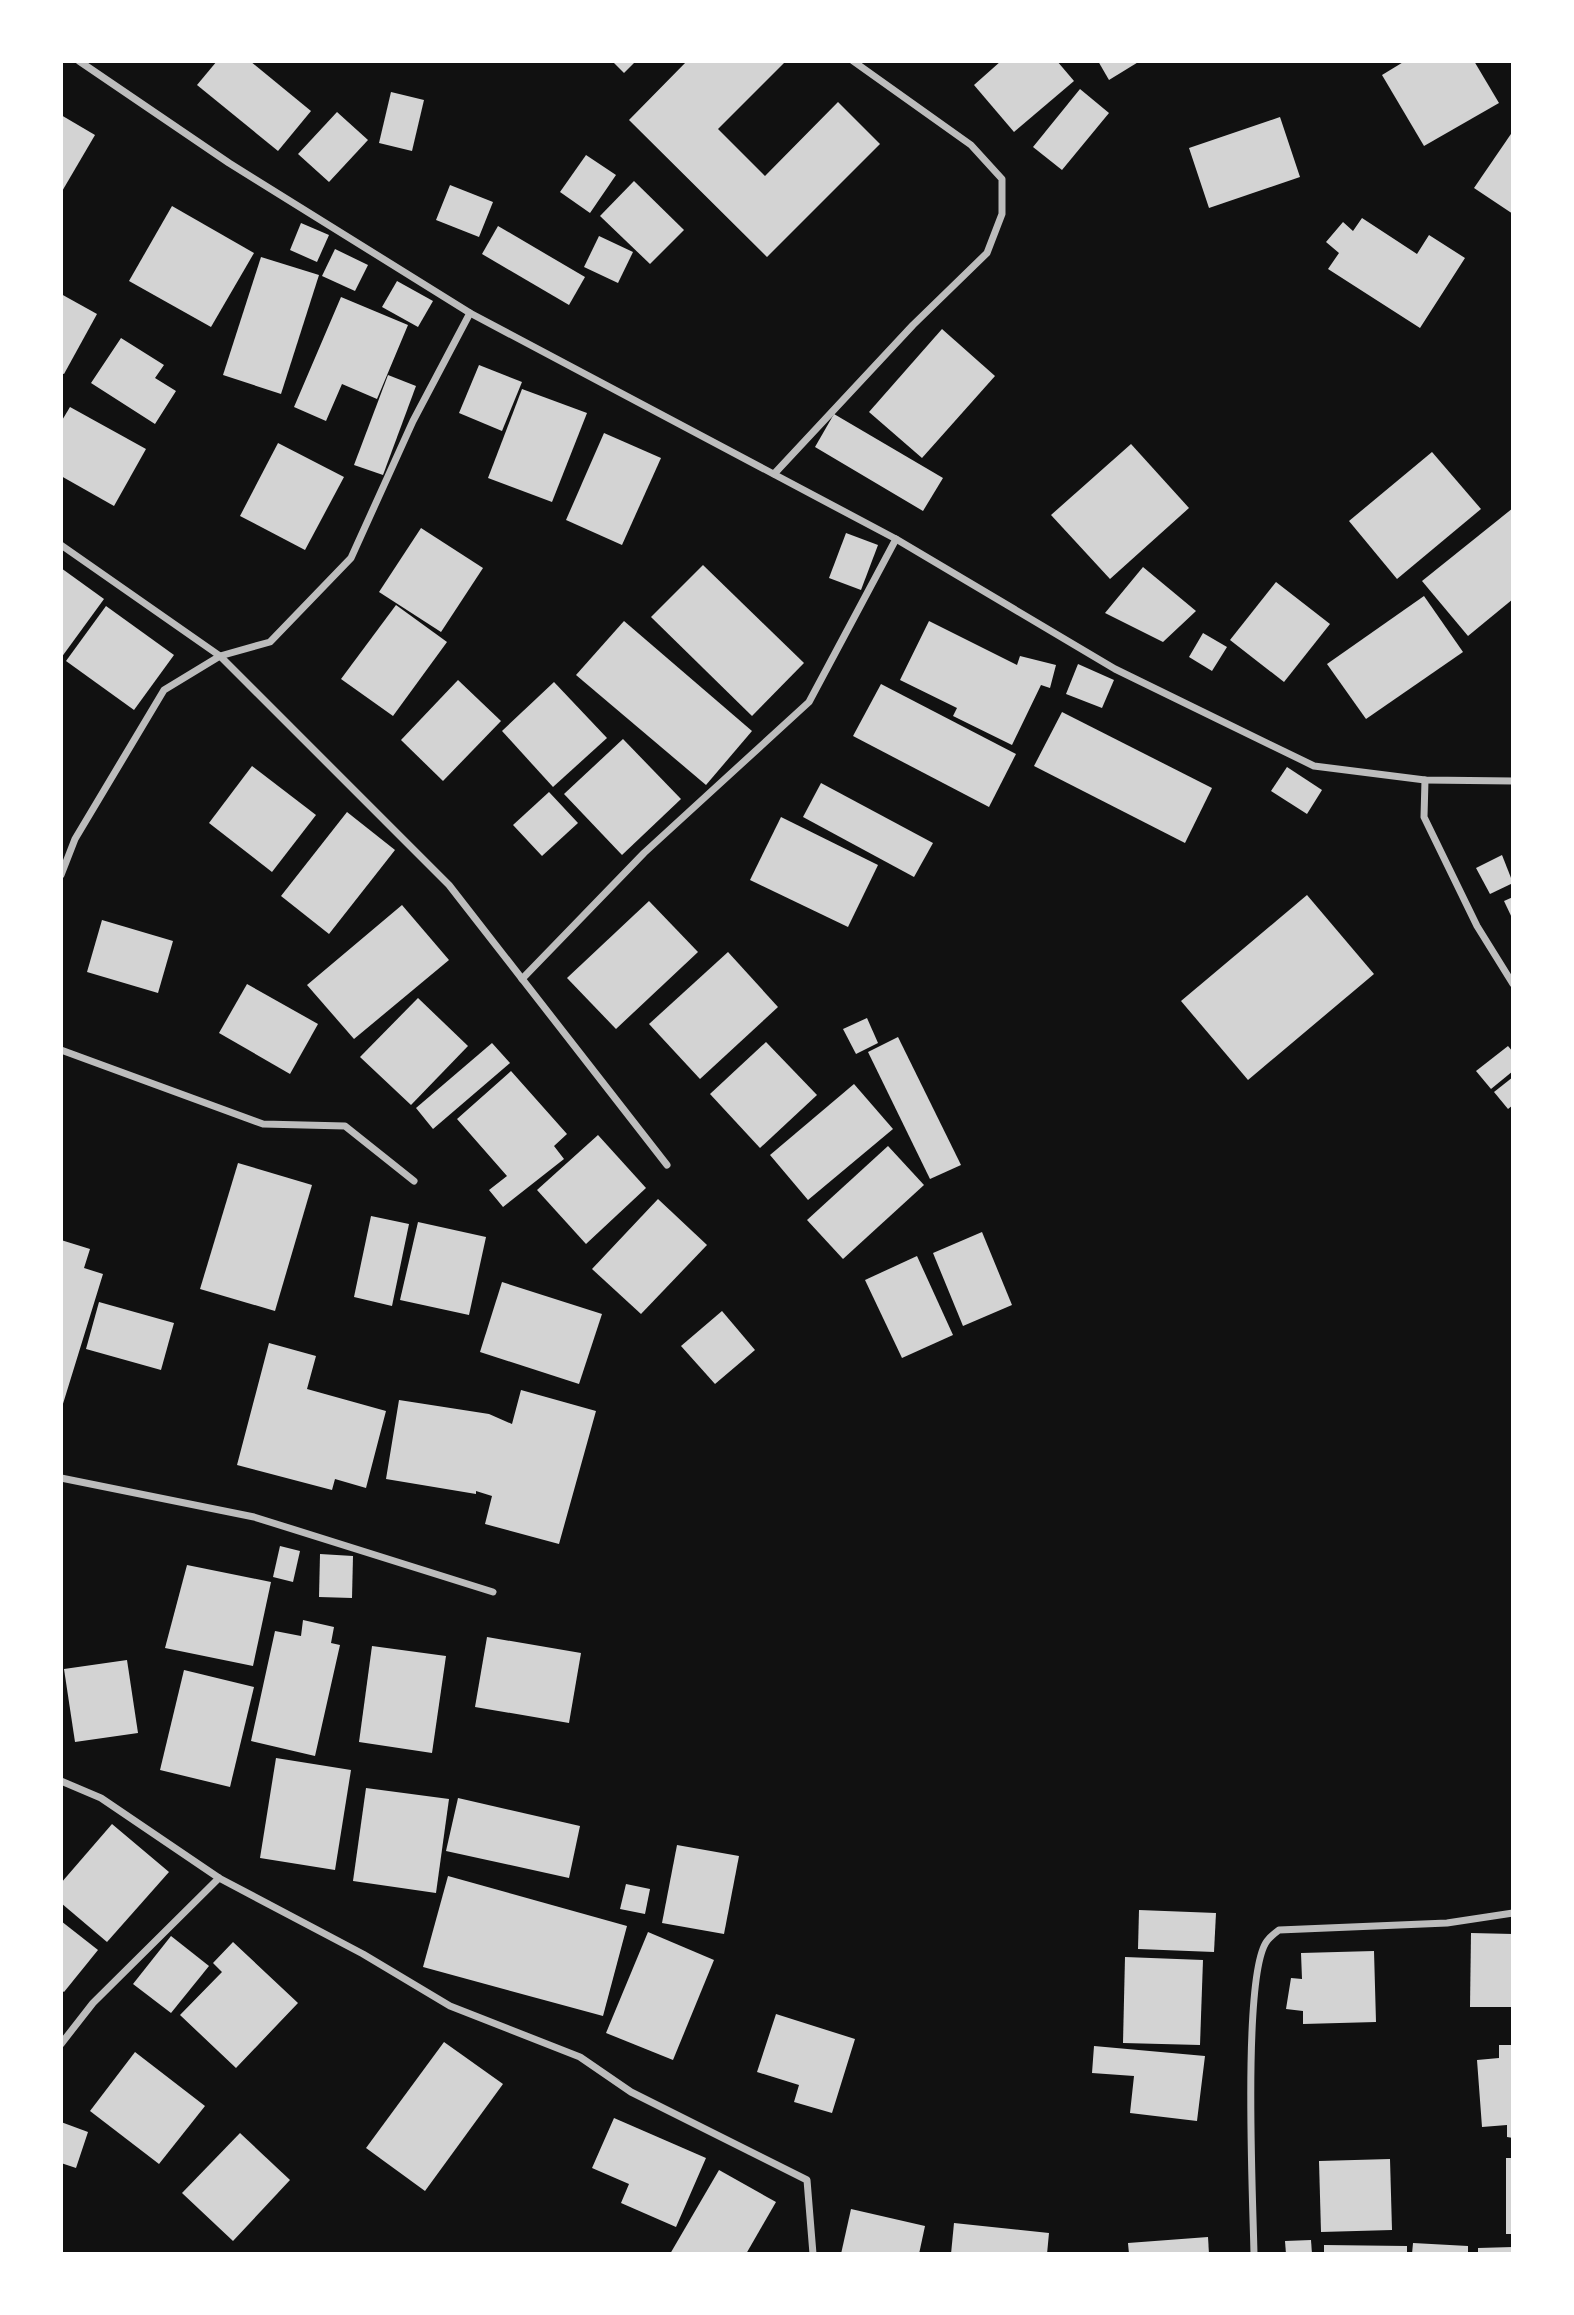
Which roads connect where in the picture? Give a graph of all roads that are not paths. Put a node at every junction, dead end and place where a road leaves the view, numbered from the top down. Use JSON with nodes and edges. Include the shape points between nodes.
{"nodes":[{"id":1,"x":79,"y":61,"type":"edge"},
{"id":2,"x":853,"y":61,"type":"edge"},
{"id":3,"x":470,"y":313,"type":"junction"},
{"id":4,"x":774,"y":474,"type":"junction"},
{"id":5,"x":895,"y":539,"type":"junction"},
{"id":6,"x":61,"y":545,"type":"edge"},
{"id":7,"x":220,"y":656,"type":"junction"},
{"id":8,"x":1425,"y":780,"type":"junction"},
{"id":9,"x":1513,"y":780,"type":"edge"},
{"id":10,"x":61,"y":875,"type":"edge"},
{"id":11,"x":522,"y":979,"type":"junction"},
{"id":12,"x":1513,"y":984,"type":"edge"},
{"id":13,"x":61,"y":1050,"type":"edge"},
{"id":14,"x":667,"y":1165,"type":"dead end"},
{"id":15,"x":414,"y":1181,"type":"dead end"},
{"id":16,"x":61,"y":1478,"type":"edge"},
{"id":17,"x":493,"y":1592,"type":"dead end"},
{"id":18,"x":61,"y":1782,"type":"edge"},
{"id":19,"x":219,"y":1878,"type":"junction"},
{"id":20,"x":1513,"y":1913,"type":"edge"},
{"id":21,"x":61,"y":2044,"type":"edge"},
{"id":22,"x":813,"y":2254,"type":"edge"},
{"id":23,"x":1254,"y":2254,"type":"edge"}],
"edges":[{"from":1,"to":3,"type":"street","via":[[229,163]]},
{"from":2,"to":4,"type":"street","via":[[971,145],[1002,179],[1002,214],[987,253]]},
{"from":3,"to":4,"type":"street"},
{"from":3,"to":7,"type":"street","via":[[413,421],[351,558],[270,642]]},
{"from":4,"to":5,"type":"street"},
{"from":5,"to":8,"type":"street","via":[[1115,669],[1314,766]]},
{"from":5,"to":11,"type":"street","via":[[809,702],[645,853]]},
{"from":6,"to":7,"type":"street"},
{"from":7,"to":10,"type":"street","via":[[164,690],[75,839]]},
{"from":7,"to":11,"type":"street","via":[[449,886]]},
{"from":8,"to":9,"type":"street"},
{"from":8,"to":12,"type":"street","via":[[1424,817],[1477,926]]},
{"from":11,"to":14,"type":"street"},
{"from":13,"to":15,"type":"street","via":[[264,1124],[345,1126]]},
{"from":16,"to":17,"type":"street","via":[[254,1517]]},
{"from":18,"to":19,"type":"street","via":[[101,1798]]},
{"from":19,"to":21,"type":"street","via":[[93,2003]]},
{"from":19,"to":22,"type":"street","via":[[450,2006],[579,2057],[631,2092],[807,2180]]},
{"from":20,"to":23,"type":"street","via":[[1447,1923],[1279,1930],[1266,1942],[1251,2027]]}]}
